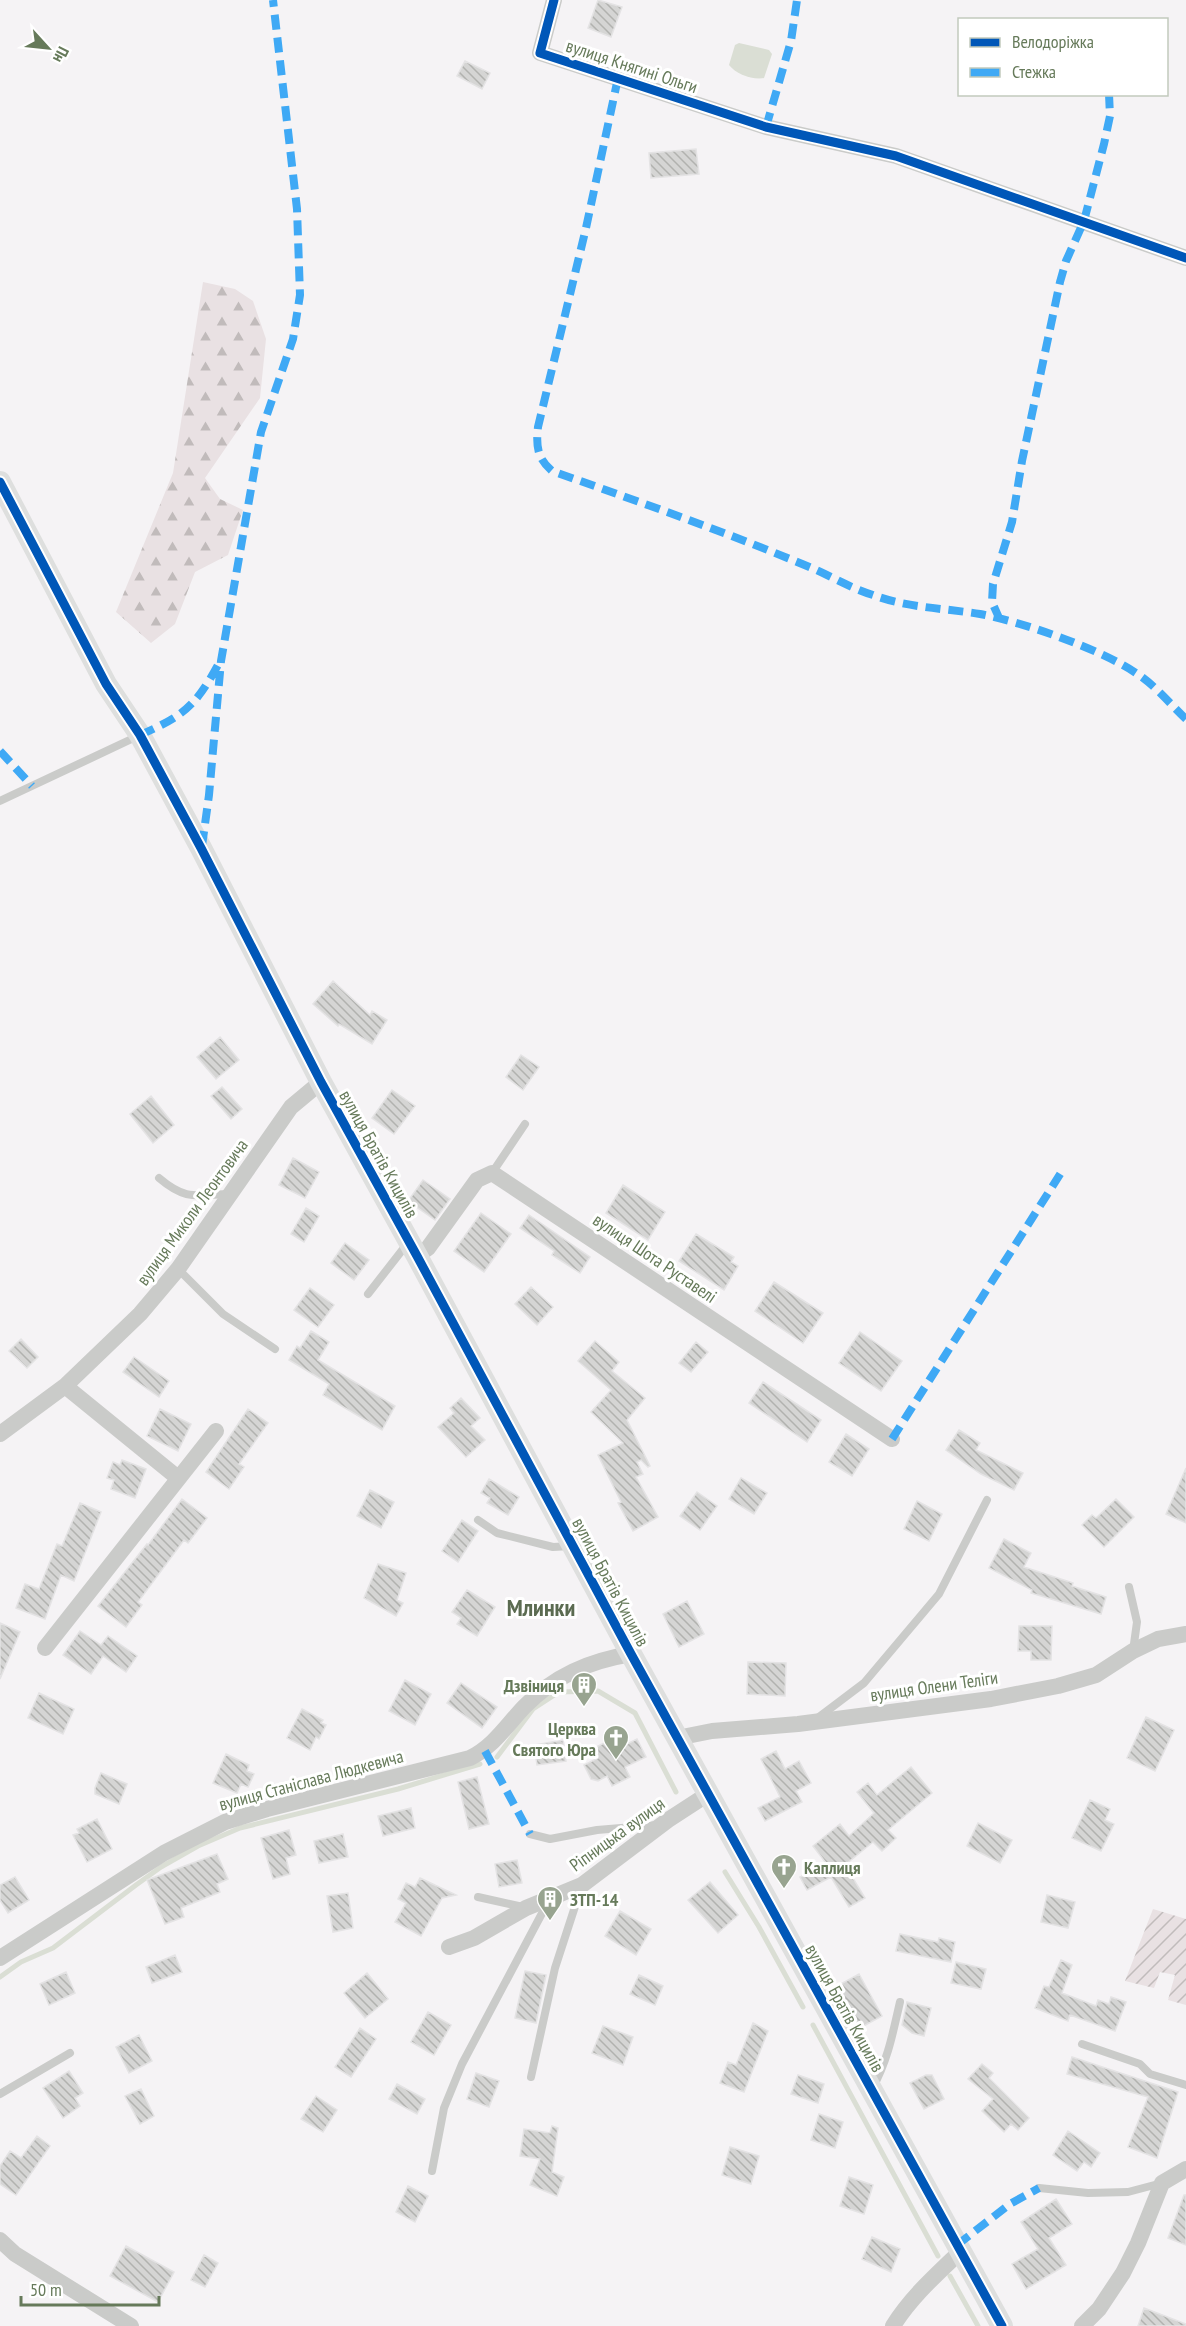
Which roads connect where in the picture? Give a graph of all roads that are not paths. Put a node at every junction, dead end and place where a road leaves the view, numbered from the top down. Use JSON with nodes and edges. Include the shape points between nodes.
{"nodes":[{"id":1,"x":554,"y":0,"type":"edge"},
{"id":2,"x":1186,"y":258,"type":"edge"},
{"id":3,"x":0,"y":482,"type":"edge"},
{"id":4,"x":140,"y":735,"type":"junction"},
{"id":5,"x":0,"y":801,"type":"edge"},
{"id":6,"x":321,"y":1082,"type":"junction"},
{"id":7,"x":525,"y":1124,"type":"dead end"},
{"id":8,"x":492,"y":1173,"type":"junction"},
{"id":9,"x":159,"y":1178,"type":"dead end"},
{"id":10,"x":230,"y":1194,"type":"junction"},
{"id":11,"x":413,"y":1249,"type":"junction"},
{"id":12,"x":178,"y":1269,"type":"junction"},
{"id":13,"x":368,"y":1294,"type":"dead end"},
{"id":14,"x":275,"y":1348,"type":"dead end"},
{"id":15,"x":65,"y":1386,"type":"junction"},
{"id":16,"x":216,"y":1431,"type":"dead end"},
{"id":17,"x":0,"y":1434,"type":"edge"},
{"id":18,"x":892,"y":1439,"type":"dead end"},
{"id":19,"x":178,"y":1478,"type":"junction"},
{"id":20,"x":987,"y":1500,"type":"dead end"},
{"id":21,"x":478,"y":1520,"type":"dead end"},
{"id":22,"x":573,"y":1546,"type":"junction"},
{"id":23,"x":1129,"y":1587,"type":"dead end"},
{"id":24,"x":1186,"y":1634,"type":"edge"},
{"id":25,"x":45,"y":1648,"type":"dead end"},
{"id":26,"x":1133,"y":1651,"type":"junction"},
{"id":27,"x":631,"y":1654,"type":"junction"},
{"id":28,"x":813,"y":1722,"type":"junction"},
{"id":29,"x":677,"y":1738,"type":"junction"},
{"id":30,"x":708,"y":1794,"type":"junction"},
{"id":31,"x":660,"y":1825,"type":"junction"},
{"id":32,"x":530,"y":1834,"type":"dead end"},
{"id":33,"x":582,"y":1885,"type":"junction"},
{"id":34,"x":478,"y":1897,"type":"dead end"},
{"id":35,"x":550,"y":1899,"type":"junction"},
{"id":36,"x":526,"y":1908,"type":"junction"},
{"id":37,"x":449,"y":1947,"type":"dead end"},
{"id":38,"x":0,"y":1958,"type":"edge"},
{"id":39,"x":900,"y":2002,"type":"dead end"},
{"id":40,"x":1082,"y":2044,"type":"dead end"},
{"id":41,"x":70,"y":2054,"type":"dead end"},
{"id":42,"x":531,"y":2077,"type":"dead end"},
{"id":43,"x":1186,"y":2085,"type":"edge"},
{"id":44,"x":872,"y":2091,"type":"junction"},
{"id":45,"x":0,"y":2094,"type":"edge"},
{"id":46,"x":1186,"y":2169,"type":"edge"},
{"id":47,"x":432,"y":2171,"type":"dead end"},
{"id":48,"x":1162,"y":2183,"type":"junction"},
{"id":49,"x":1039,"y":2188,"type":"dead end"},
{"id":50,"x":0,"y":2240,"type":"edge"},
{"id":51,"x":960,"y":2251,"type":"junction"},
{"id":52,"x":131,"y":2326,"type":"edge"},
{"id":53,"x":893,"y":2326,"type":"edge"},
{"id":54,"x":1002,"y":2326,"type":"edge"},
{"id":55,"x":1082,"y":2326,"type":"edge"}],
"edges":[{"from":1,"to":2,"type":"street","name":"вулиця Княгині Ольги","via":[[540,53],[766,127],[896,156]]},
{"from":3,"to":4,"type":"street","name":"вулиця Братів Кицилів","via":[[106,684]]},
{"from":4,"to":5,"type":"lane"},
{"from":4,"to":6,"type":"street","name":"вулиця Братів Кицилів"},
{"from":6,"to":10,"type":"street","name":"вулиця Миколи Леонтовича","via":[[291,1107]]},
{"from":6,"to":11,"type":"street","name":"вулиця Братів Кицилів"},
{"from":7,"to":8,"type":"lane"},
{"from":8,"to":11,"type":"street","via":[[477,1180],[428,1248]]},
{"from":8,"to":18,"type":"street","name":"вулиця Шота Руставелі"},
{"from":9,"to":10,"type":"lane","via":[[188,1196]]},
{"from":10,"to":12,"type":"street","name":"вулиця Миколи Леонтовича"},
{"from":11,"to":13,"type":"lane"},
{"from":11,"to":22,"type":"street","name":"вулиця Братів Кицилів"},
{"from":12,"to":14,"type":"lane","via":[[223,1314]]},
{"from":12,"to":15,"type":"street","name":"вулиця Миколи Леонтовича","via":[[140,1314]]},
{"from":15,"to":17,"type":"street","name":"вулиця Миколи Леонтовича"},
{"from":15,"to":19,"type":"street"},
{"from":16,"to":19,"type":"street"},
{"from":19,"to":25,"type":"street"},
{"from":20,"to":28,"type":"lane","via":[[939,1594],[864,1683]]},
{"from":21,"to":22,"type":"lane","via":[[497,1533],[552,1547]]},
{"from":22,"to":27,"type":"street","name":"вулиця Братів Кицилів"},
{"from":23,"to":26,"type":"lane","via":[[1137,1622]]},
{"from":24,"to":26,"type":"street","name":"вулиця Олени Теліги","via":[[1158,1639]]},
{"from":26,"to":28,"type":"street","name":"вулиця Олени Теліги","via":[[1096,1675],[1058,1686],[991,1699]]},
{"from":27,"to":29,"type":"street","name":"вулиця Братів Кицилів"},
{"from":27,"to":38,"type":"street","name":"вулиця Станіслава Людкевича","via":[[579,1666],[549,1684],[499,1737],[470,1758],[225,1822],[164,1853]]},
{"from":28,"to":29,"type":"street","name":"вулиця Олени Теліги"},
{"from":29,"to":30,"type":"street","name":"вулиця Братів Кицилів"},
{"from":30,"to":31,"type":"street","name":"Ріпницька вулиця"},
{"from":30,"to":44,"type":"street","name":"вулиця Братів Кицилів"},
{"from":31,"to":32,"type":"lane","via":[[550,1839]]},
{"from":31,"to":33,"type":"street","name":"Ріпницька вулиця"},
{"from":33,"to":35,"type":"street","name":"Ріпницька вулиця"},
{"from":33,"to":42,"type":"lane","via":[[555,1968]]},
{"from":34,"to":36,"type":"lane"},
{"from":35,"to":36,"type":"street","name":"Ріпницька вулиця"},
{"from":35,"to":47,"type":"lane","via":[[462,2064],[444,2108]]},
{"from":36,"to":37,"type":"street","name":"Ріпницька вулиця","via":[[474,1938]]},
{"from":39,"to":44,"type":"lane","via":[[891,2044]]},
{"from":40,"to":43,"type":"lane"},
{"from":41,"to":45,"type":"lane"},
{"from":44,"to":51,"type":"street","name":"вулиця Братів Кицилів"},
{"from":46,"to":48,"type":"street"},
{"from":48,"to":49,"type":"lane","via":[[1128,2192]]},
{"from":48,"to":55,"type":"street","via":[[1123,2273],[1099,2309]]},
{"from":50,"to":52,"type":"street","via":[[15,2254]]},
{"from":51,"to":53,"type":"street","via":[[921,2290]]},
{"from":51,"to":54,"type":"street","name":"вулиця Братів Кицилів"}]}
